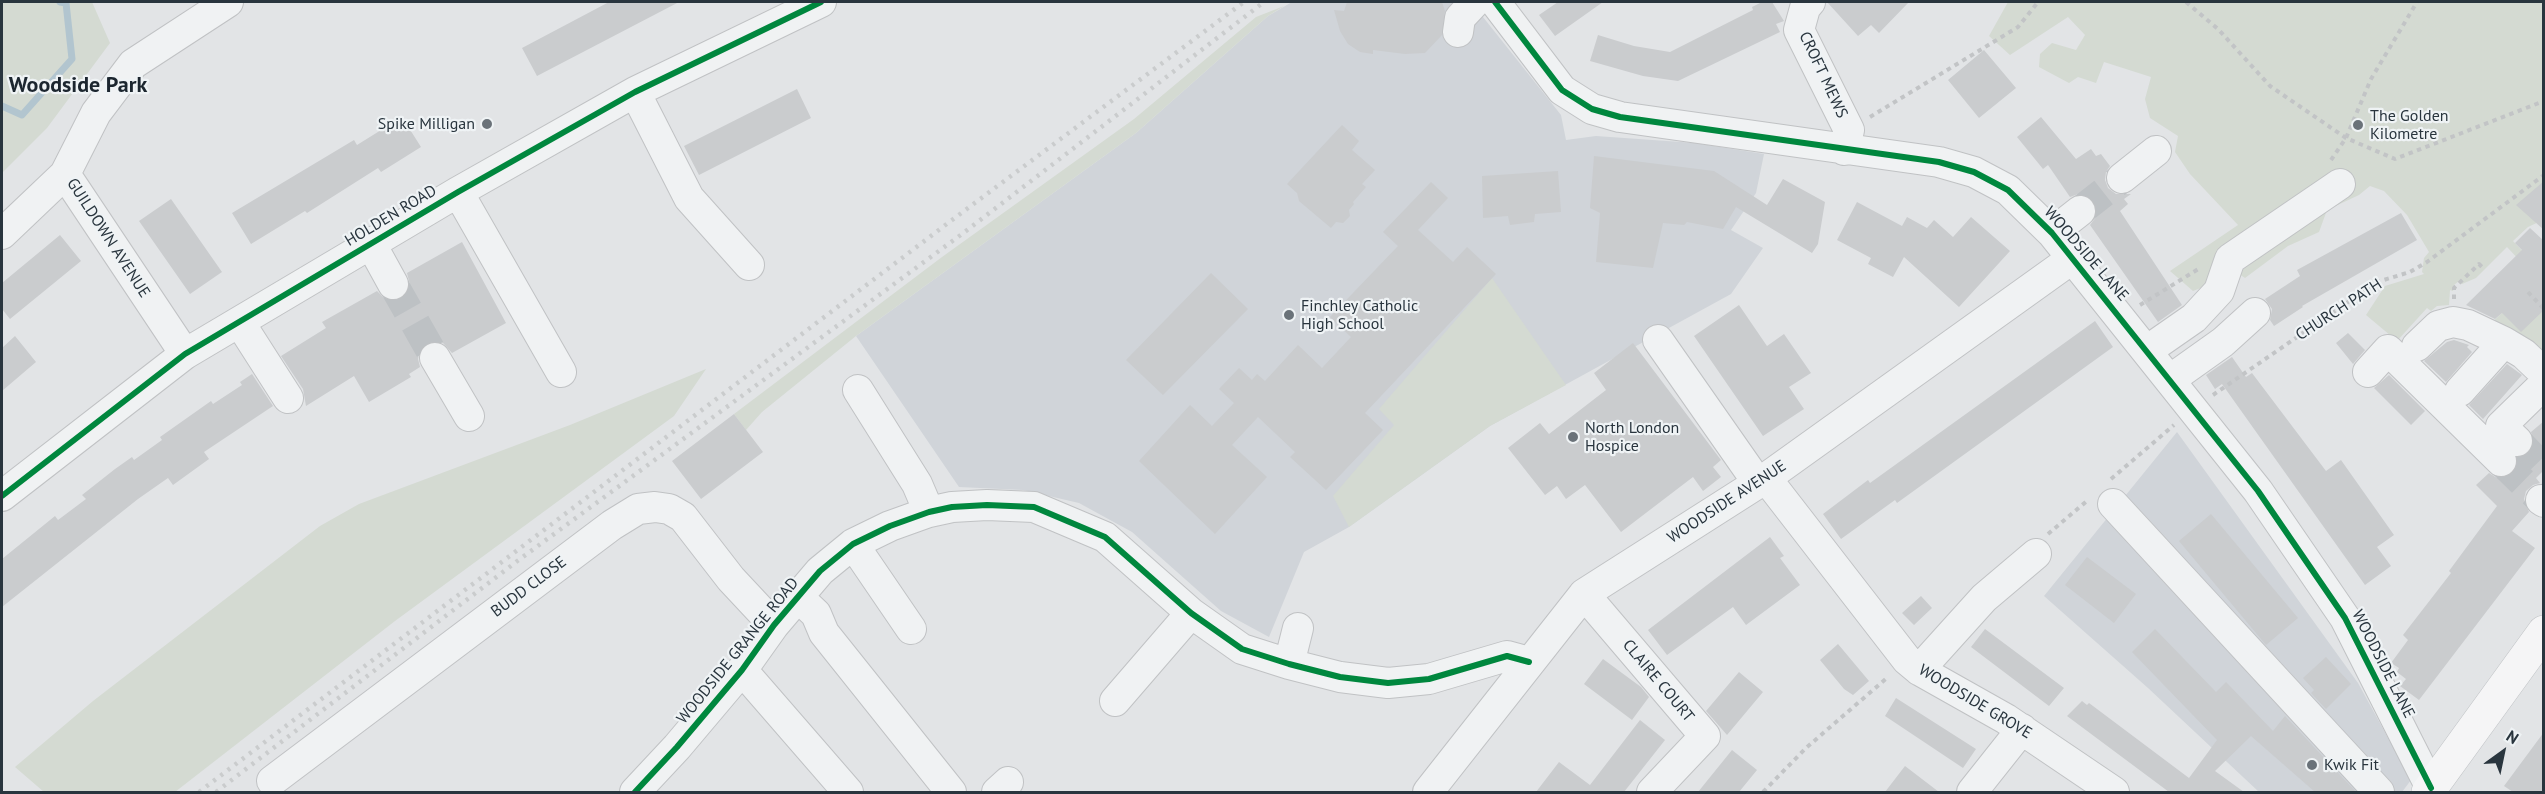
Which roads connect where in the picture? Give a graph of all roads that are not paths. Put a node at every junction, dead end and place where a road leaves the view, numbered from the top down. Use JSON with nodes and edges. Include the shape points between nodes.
{"nodes":[{"id":1,"x":228,"y":2,"type":"edge"},
{"id":2,"x":821,"y":2,"type":"edge"},
{"id":3,"x":1475,"y":2,"type":"edge"},
{"id":4,"x":1495,"y":2,"type":"edge"},
{"id":5,"x":1810,"y":2,"type":"edge"},
{"id":6,"x":1458,"y":32,"type":"dead end"},
{"id":7,"x":635,"y":92,"type":"junction"},
{"id":8,"x":1846,"y":140,"type":"junction"},
{"id":9,"x":2156,"y":151,"type":"dead end"},
{"id":10,"x":65,"y":174,"type":"junction"},
{"id":11,"x":2333,"y":175,"type":"road end"},
{"id":12,"x":2122,"y":178,"type":"tunnel mouth"},
{"id":13,"x":458,"y":192,"type":"junction"},
{"id":14,"x":2080,"y":211,"type":"tunnel mouth"},
{"id":15,"x":2052,"y":233,"type":"junction"},
{"id":16,"x":2,"y":234,"type":"edge"},
{"id":17,"x":371,"y":244,"type":"junction"},
{"id":18,"x":2073,"y":258,"type":"junction"},
{"id":19,"x":749,"y":265,"type":"dead end"},
{"id":20,"x":393,"y":284,"type":"tunnel mouth"},
{"id":21,"x":2256,"y":314,"type":"dead end"},
{"id":22,"x":240,"y":323,"type":"junction"},
{"id":23,"x":1658,"y":340,"type":"dead end"},
{"id":24,"x":2504,"y":342,"type":"junction"},
{"id":25,"x":2417,"y":346,"type":"dead end"},
{"id":26,"x":2148,"y":350,"type":"junction"},
{"id":27,"x":185,"y":354,"type":"junction"},
{"id":28,"x":435,"y":358,"type":"tunnel mouth"},
{"id":29,"x":561,"y":372,"type":"dead end"},
{"id":30,"x":2368,"y":372,"type":"dead end"},
{"id":31,"x":2171,"y":379,"type":"junction"},
{"id":32,"x":2541,"y":381,"type":"edge"},
{"id":33,"x":858,"y":390,"type":"dead end"},
{"id":34,"x":2460,"y":391,"type":"dead end"},
{"id":35,"x":288,"y":398,"type":"dead end"},
{"id":36,"x":469,"y":416,"type":"dead end"},
{"id":37,"x":1762,"y":481,"type":"junction"},
{"id":38,"x":2,"y":496,"type":"edge"},
{"id":39,"x":2113,"y":504,"type":"dead end"},
{"id":40,"x":929,"y":512,"type":"junction"},
{"id":41,"x":853,"y":544,"type":"junction"},
{"id":42,"x":2036,"y":554,"type":"dead end"},
{"id":43,"x":1584,"y":594,"type":"junction"},
{"id":44,"x":798,"y":597,"type":"junction"},
{"id":45,"x":1191,"y":613,"type":"junction"},
{"id":46,"x":774,"y":625,"type":"junction"},
{"id":47,"x":1298,"y":628,"type":"dead end"},
{"id":48,"x":911,"y":629,"type":"dead end"},
{"id":49,"x":2544,"y":632,"type":"edge"},
{"id":50,"x":1529,"y":662,"type":"junction"},
{"id":51,"x":1289,"y":664,"type":"junction"},
{"id":52,"x":742,"y":670,"type":"junction"},
{"id":53,"x":1919,"y":670,"type":"junction"},
{"id":54,"x":1115,"y":701,"type":"dead end"},
{"id":55,"x":2022,"y":729,"type":"junction"},
{"id":56,"x":272,"y":781,"type":"dead end"},
{"id":57,"x":2429,"y":790,"type":"edge"},
{"id":58,"x":635,"y":792,"type":"edge"},
{"id":59,"x":848,"y":792,"type":"edge"},
{"id":60,"x":951,"y":792,"type":"edge"},
{"id":61,"x":1428,"y":792,"type":"edge"},
{"id":62,"x":1652,"y":792,"type":"edge"},
{"id":63,"x":1971,"y":792,"type":"edge"},
{"id":64,"x":2114,"y":792,"type":"edge"},
{"id":65,"x":2379,"y":792,"type":"edge"}],
"edges":[{"from":1,"to":10,"type":"street","name":"GUILDOWN AVENUE","via":[[133,64],[96,113]]},
{"from":2,"to":7,"type":"street","name":"HOLDEN ROAD"},
{"from":3,"to":6,"type":"street","via":[[1460,18]]},
{"from":4,"to":8,"type":"street","name":"WOODSIDE LANE","via":[[1562,90],[1592,109],[1620,117],[1700,127]]},
{"from":5,"to":8,"type":"street","name":"CROFT MEWS","via":[[1799,30]]},
{"from":7,"to":13,"type":"street","name":"HOLDEN ROAD"},
{"from":7,"to":19,"type":"street","via":[[689,198]]},
{"from":8,"to":15,"type":"street","name":"WOODSIDE LANE","via":[[1974,172],[2008,190]]},
{"from":9,"to":12,"type":"street"},
{"from":10,"to":16,"type":"street"},
{"from":10,"to":27,"type":"street","name":"GUILDOWN AVENUE"},
{"from":11,"to":26,"type":"street","via":[[2230,259],[2219,291],[2194,318]]},
{"from":13,"to":17,"type":"street","name":"HOLDEN ROAD"},
{"from":13,"to":29,"type":"street"},
{"from":14,"to":15,"type":"street"},
{"from":15,"to":18,"type":"street","name":"WOODSIDE LANE"},
{"from":17,"to":20,"type":"street"},
{"from":17,"to":22,"type":"street","name":"HOLDEN ROAD"},
{"from":18,"to":26,"type":"street","name":"WOODSIDE LANE"},
{"from":18,"to":37,"type":"street","name":"WOODSIDE AVENUE"},
{"from":21,"to":31,"type":"street"},
{"from":22,"to":27,"type":"street","name":"HOLDEN ROAD"},
{"from":22,"to":35,"type":"street"},
{"from":23,"to":37,"type":"street","name":"WOODSIDE GROVE"},
{"from":24,"to":25,"type":"street","via":[[2453,322],[2438,326]]},
{"from":24,"to":32,"type":"street","via":[[2524,354]]},
{"from":24,"to":34,"type":"street"},
{"from":26,"to":31,"type":"street","name":"WOODSIDE LANE"},
{"from":27,"to":38,"type":"street","name":"HOLDEN ROAD"},
{"from":28,"to":36,"type":"street"},
{"from":30,"to":32,"type":"street","via":[[2388,350],[2509,451],[2501,426]]},
{"from":31,"to":57,"type":"street","name":"WOODSIDE LANE","via":[[2258,491],[2345,618]]},
{"from":33,"to":40,"type":"street","via":[[917,484]]},
{"from":37,"to":43,"type":"street","name":"WOODSIDE AVENUE"},
{"from":37,"to":53,"type":"street","name":"WOODSIDE GROVE","via":[[1906,660]]},
{"from":39,"to":65,"type":"street"},
{"from":40,"to":41,"type":"street","name":"WOODSIDE GRANGE ROAD"},
{"from":40,"to":45,"type":"street","name":"WOODSIDE GRANGE ROAD","via":[[975,506],[1034,507],[1105,537]]},
{"from":41,"to":44,"type":"street","name":"WOODSIDE GRANGE ROAD","via":[[820,571]]},
{"from":41,"to":48,"type":"street"},
{"from":42,"to":53,"type":"street","via":[[1984,598]]},
{"from":43,"to":50,"type":"street","name":"WOODSIDE AVENUE"},
{"from":43,"to":62,"type":"street","name":"CLAIRE COURT","via":[[1705,736]]},
{"from":44,"to":46,"type":"street","name":"WOODSIDE GRANGE ROAD"},
{"from":44,"to":60,"type":"street","via":[[816,614],[824,633]]},
{"from":45,"to":51,"type":"street","name":"WOODSIDE GRANGE ROAD","via":[[1242,649]]},
{"from":45,"to":54,"type":"street"},
{"from":46,"to":52,"type":"street","name":"WOODSIDE GRANGE ROAD"},
{"from":46,"to":56,"type":"street","name":"BUDD CLOSE","via":[[731,579],[683,517],[669,509],[638,509]]},
{"from":47,"to":51,"type":"street"},
{"from":49,"to":57,"type":"main road"},
{"from":50,"to":51,"type":"street","name":"WOODSIDE GRANGE ROAD","via":[[1507,656],[1429,679],[1388,683],[1340,677]]},
{"from":50,"to":61,"type":"street","name":"WOODSIDE AVENUE"},
{"from":52,"to":58,"type":"street","name":"WOODSIDE GRANGE ROAD"},
{"from":52,"to":59,"type":"street"},
{"from":53,"to":55,"type":"street","name":"WOODSIDE GROVE"},
{"from":55,"to":63,"type":"street"},
{"from":55,"to":64,"type":"street","name":"WOODSIDE GROVE"}]}
